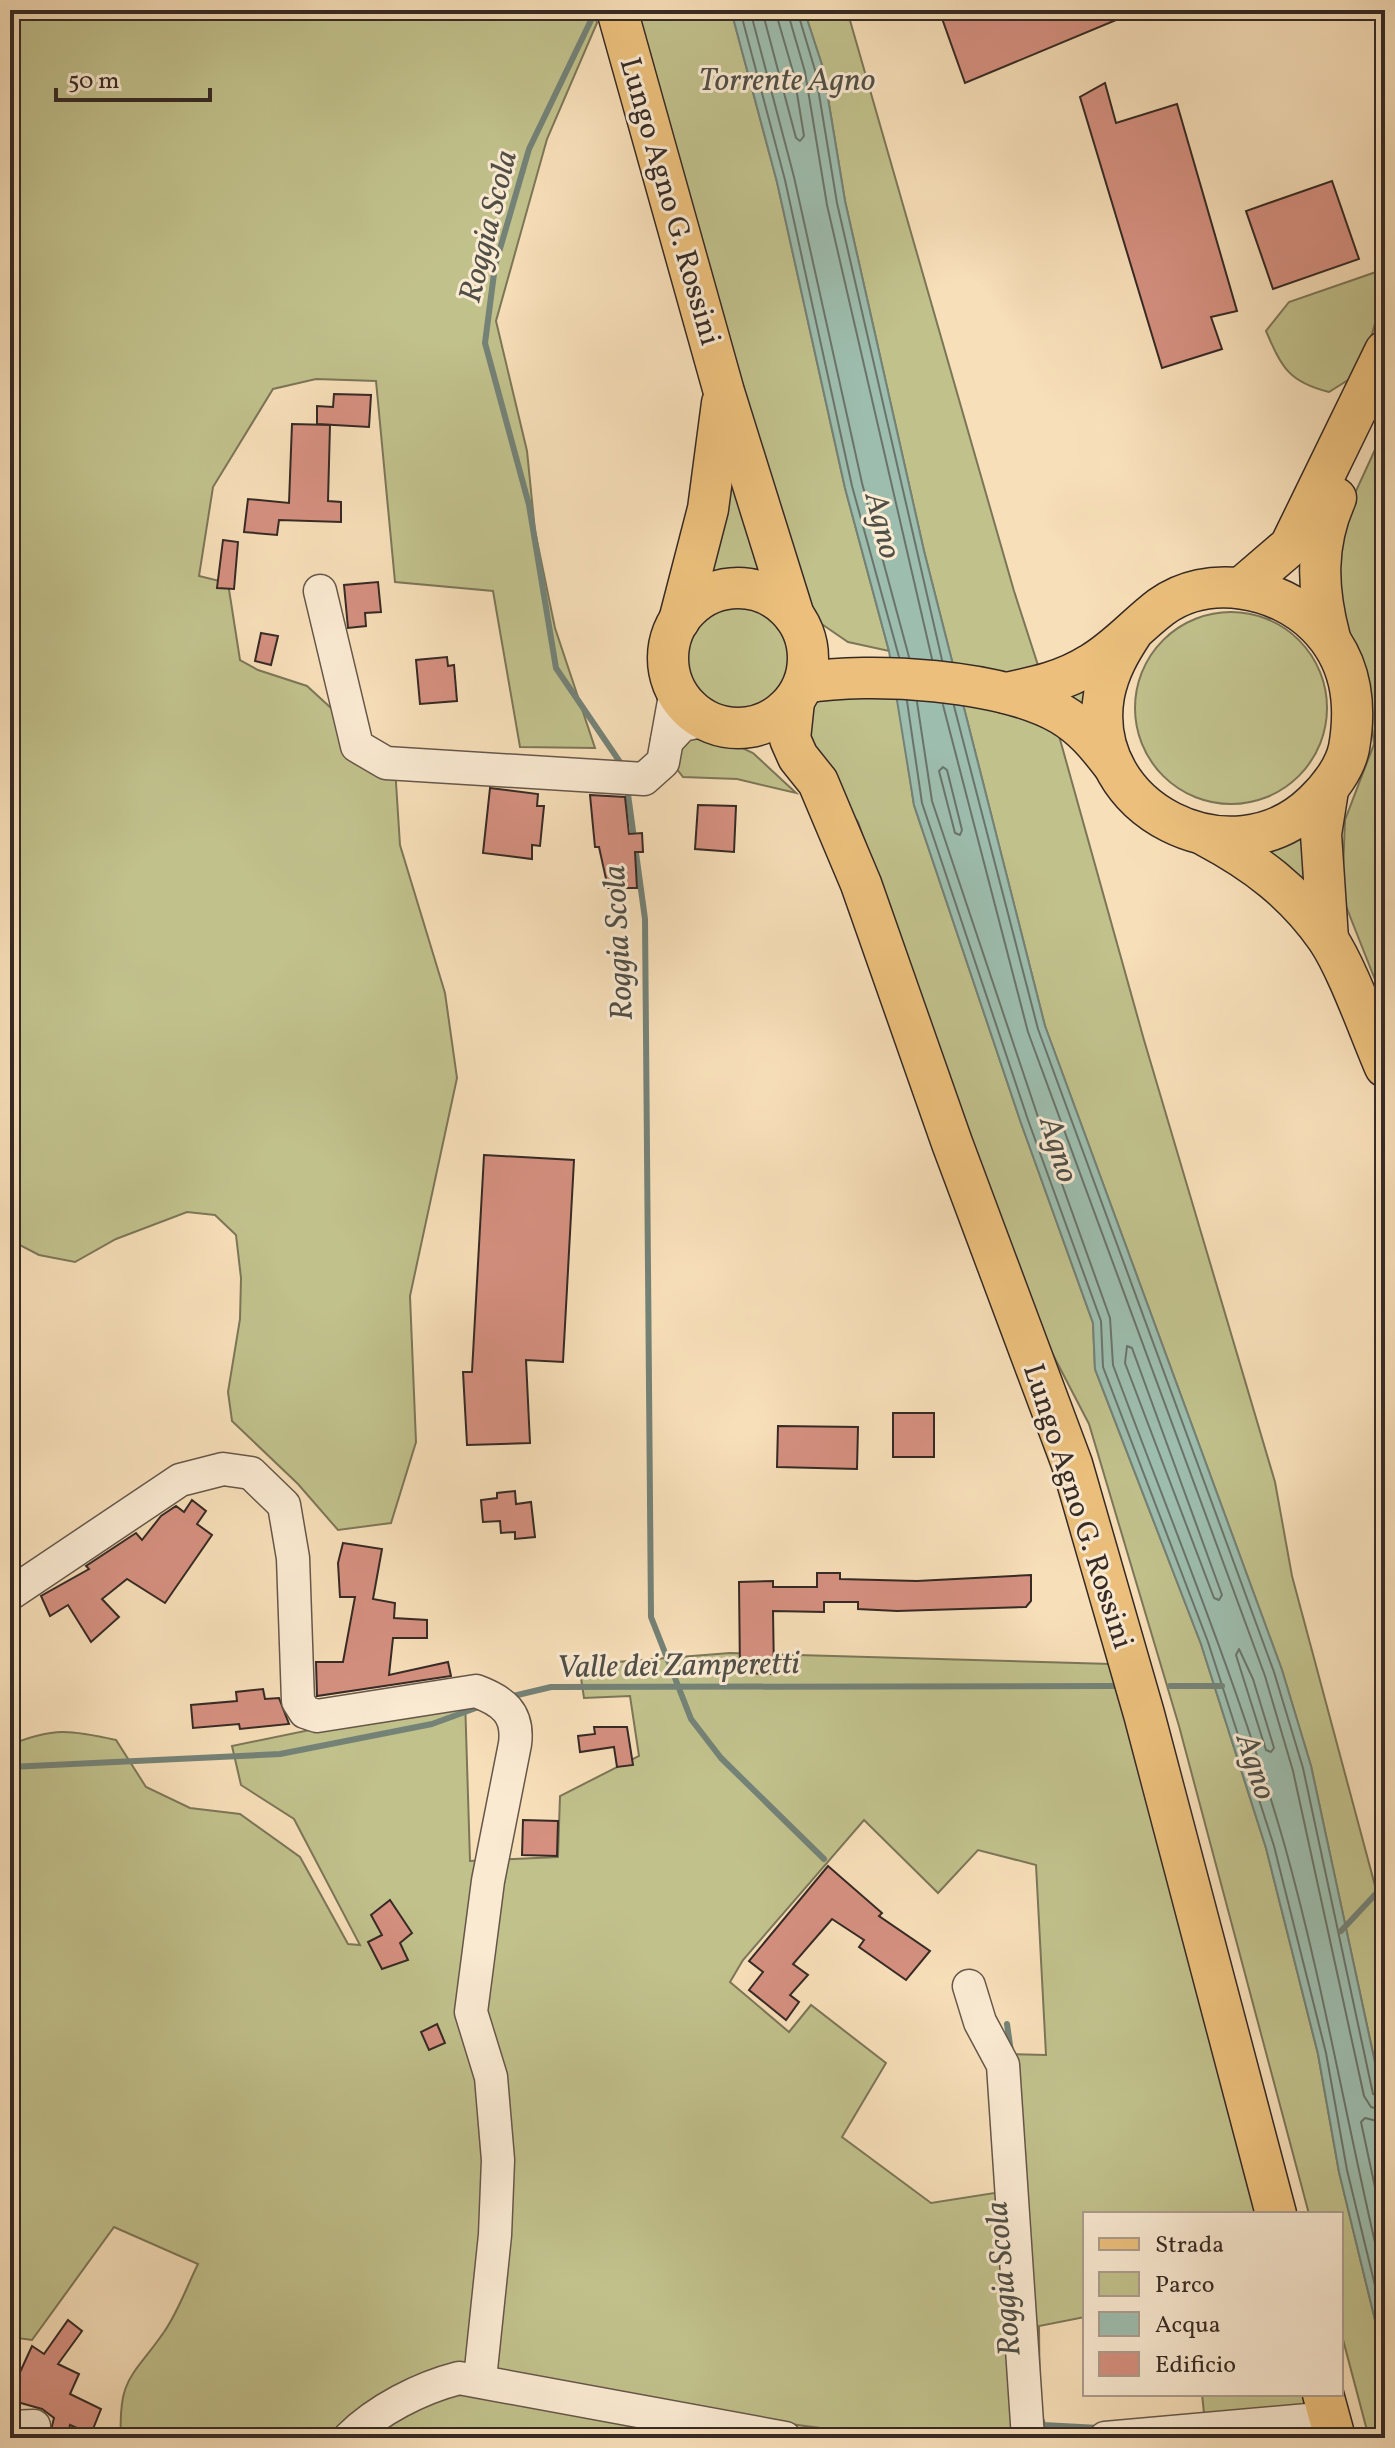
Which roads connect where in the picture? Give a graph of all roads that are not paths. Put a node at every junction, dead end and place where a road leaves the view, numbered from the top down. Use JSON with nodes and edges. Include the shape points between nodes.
{"nodes":[{"id":1,"x":617,"y":10,"type":"edge"},
{"id":2,"x":1385,"y":351,"type":"edge"},
{"id":3,"x":1385,"y":390,"type":"edge"},
{"id":4,"x":724,"y":392,"type":"junction"},
{"id":5,"x":1241,"y":588,"type":"junction"},
{"id":6,"x":320,"y":591,"type":"dead end"},
{"id":7,"x":679,"y":621,"type":"junction"},
{"id":8,"x":799,"y":624,"type":"junction"},
{"id":9,"x":1134,"y":630,"type":"junction"},
{"id":10,"x":1330,"y":638,"type":"junction"},
{"id":11,"x":841,"y":666,"type":"junction"},
{"id":12,"x":676,"y":690,"type":"junction"},
{"id":13,"x":799,"y":692,"type":"junction"},
{"id":14,"x":1006,"y":693,"type":"junction"},
{"id":15,"x":724,"y":724,"type":"junction"},
{"id":16,"x":667,"y":741,"type":"junction"},
{"id":17,"x":1117,"y":771,"type":"junction"},
{"id":18,"x":1328,"y":790,"type":"junction"},
{"id":19,"x":831,"y":813,"type":"junction"},
{"id":20,"x":1206,"y":836,"type":"junction"},
{"id":21,"x":1328,"y":939,"type":"junction"},
{"id":22,"x":1385,"y":1067,"type":"edge"},
{"id":23,"x":10,"y":1594,"type":"edge"},
{"id":24,"x":969,"y":1986,"type":"dead end"},
{"id":25,"x":1275,"y":2212,"type":"edge"},
{"id":26,"x":480,"y":2379,"type":"junction"},
{"id":27,"x":1329,"y":2417,"type":"edge"},
{"id":28,"x":349,"y":2438,"type":"edge"},
{"id":29,"x":785,"y":2438,"type":"edge"},
{"id":30,"x":1028,"y":2438,"type":"edge"},
{"id":31,"x":1105,"y":2438,"type":"edge"}],
"edges":[{"from":1,"to":4,"type":"main road","name":"Lungo Agno G. Rossini"},
{"from":2,"to":5,"type":"main road","via":[[1290,546]]},
{"from":3,"to":10,"type":"main road","via":[[1328,515],[1322,541],[1319,599]]},
{"from":4,"to":7,"type":"main road","name":"Lungo Agno G. Rossini","via":[[708,509]]},
{"from":4,"to":8,"type":"main road","name":"Lungo Agno G. Rossini"},
{"from":5,"to":9,"type":"main road","via":[[1202,590],[1164,605]]},
{"from":5,"to":10,"type":"main road","via":[[1275,596],[1305,613]]},
{"from":6,"to":16,"type":"street","via":[[357,746],[386,763],[644,779],[663,762]]},
{"from":7,"to":8,"type":"main road","via":[[694,603],[736,588],[759,591],[779,602]]},
{"from":7,"to":12,"type":"main road","name":"Lungo Agno G. Rossini","via":[[670,643],[669,667]]},
{"from":8,"to":11,"type":"main road"},
{"from":8,"to":13,"type":"main road","name":"Lungo Agno G. Rossini","via":[[808,650]]},
{"from":9,"to":14,"type":"main road","via":[[1074,674]]},
{"from":9,"to":17,"type":"main road","via":[[1114,661],[1104,698],[1105,735]]},
{"from":10,"to":18,"type":"main road","via":[[1348,674],[1354,715],[1347,754]]},
{"from":11,"to":13,"type":"main road"},
{"from":11,"to":14,"type":"main road"},
{"from":12,"to":15,"type":"main road","name":"Lungo Agno G. Rossini","via":[[691,709]]},
{"from":12,"to":16,"type":"street"},
{"from":13,"to":15,"type":"main road","via":[[762,724]]},
{"from":13,"to":19,"type":"main road","name":"Lungo Agno G. Rossini","via":[[790,739]]},
{"from":14,"to":17,"type":"main road","via":[[1059,713],[1089,734]]},
{"from":15,"to":16,"type":"street","via":[[682,725]]},
{"from":15,"to":19,"type":"main road","name":"Lungo Agno G. Rossini"},
{"from":17,"to":20,"type":"main road","via":[[1139,801],[1170,824]]},
{"from":18,"to":20,"type":"main road","via":[[1304,814],[1273,830],[1240,838]]},
{"from":18,"to":21,"type":"main road","via":[[1321,834]]},
{"from":19,"to":25,"type":"main road","name":"Lungo Agno G. Rossini","via":[[1072,1464]]},
{"from":20,"to":21,"type":"main road","via":[[1248,858],[1286,889]]},
{"from":21,"to":22,"type":"main road"},
{"from":23,"to":26,"type":"street","via":[[180,1480],[223,1469],[251,1473],[284,1505],[293,1558],[298,1701],[305,1712],[317,1716],[476,1691],[498,1699],[512,1714],[515,1744],[488,1881],[471,2012],[491,2077],[498,2160]]},
{"from":24,"to":30,"type":"street","via":[[980,2022],[1003,2065]]},
{"from":26,"to":28,"type":"street","via":[[438,2383],[365,2421]]},
{"from":26,"to":29,"type":"street"},
{"from":27,"to":31,"type":"street"}]}
